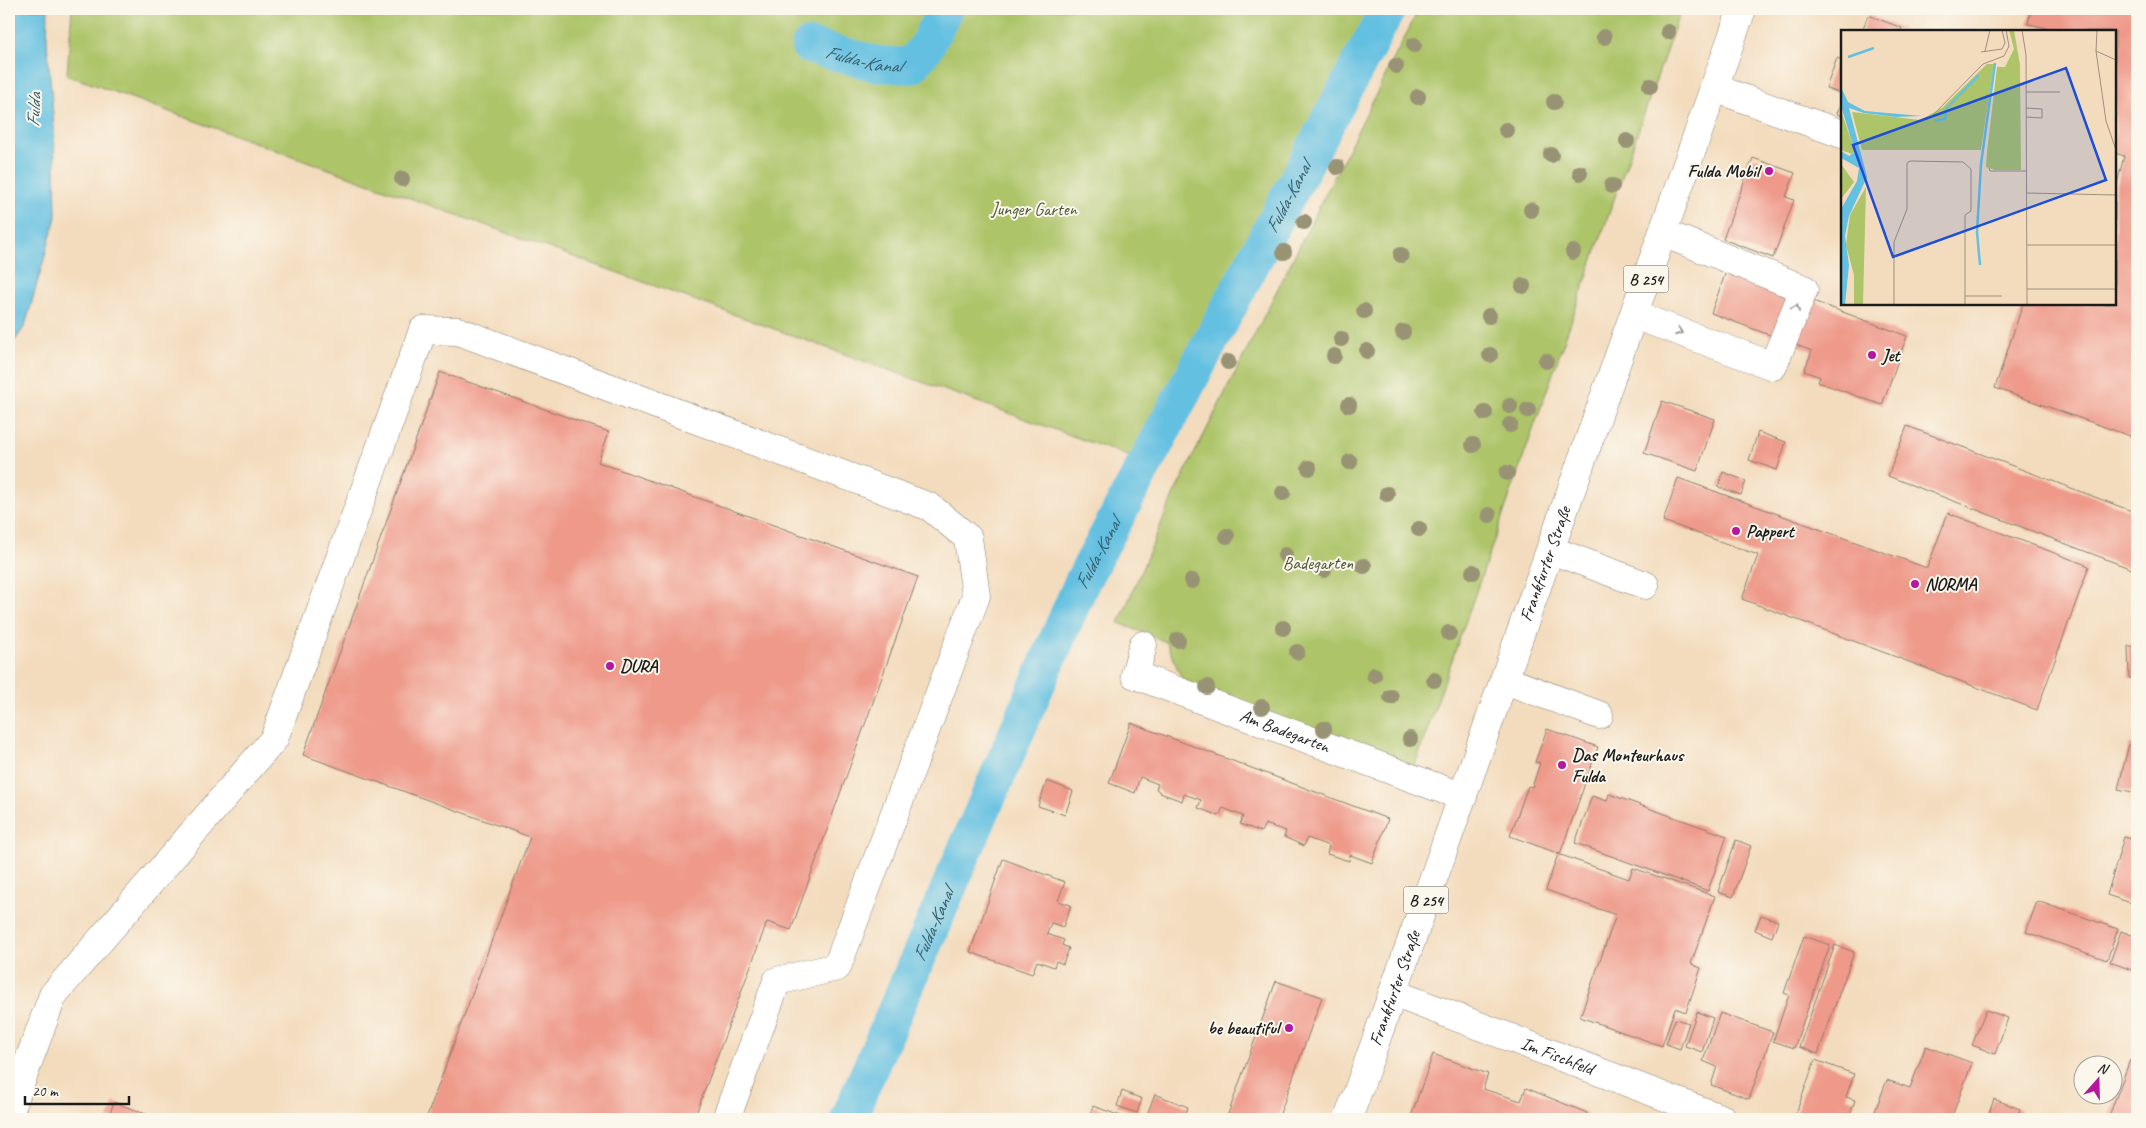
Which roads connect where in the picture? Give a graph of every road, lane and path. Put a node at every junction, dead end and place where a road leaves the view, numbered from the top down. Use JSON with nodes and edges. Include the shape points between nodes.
{"nodes":[{"id":1,"x":1742,"y":9,"type":"edge"},
{"id":2,"x":1714,"y":88,"type":"junction"},
{"id":3,"x":1841,"y":134,"type":"edge"},
{"id":4,"x":1663,"y":233,"type":"junction"},
{"id":5,"x":1634,"y":315,"type":"junction"},
{"id":6,"x":1551,"y":550,"type":"junction"},
{"id":7,"x":1645,"y":584,"type":"dead end"},
{"id":8,"x":1143,"y":645,"type":"dead end"},
{"id":9,"x":1505,"y":680,"type":"junction"},
{"id":10,"x":1599,"y":715,"type":"dead end"},
{"id":11,"x":1463,"y":797,"type":"junction"},
{"id":12,"x":1393,"y":993,"type":"junction"},
{"id":13,"x":9,"y":1114,"type":"edge"},
{"id":14,"x":726,"y":1119,"type":"edge"},
{"id":15,"x":1348,"y":1119,"type":"edge"},
{"id":16,"x":1723,"y":1119,"type":"edge"}],
"edges":[{"from":1,"to":2,"type":"main road","name":"Frankfurter Straße","number":"B 254"},
{"from":2,"to":3,"type":"main road"},
{"from":2,"to":4,"type":"main road","name":"Frankfurter Straße","number":"B 254"},
{"from":4,"to":5,"type":"main road","name":"Frankfurter Straße","number":"B 254"},
{"from":5,"to":4,"type":"main road","one_way":true,"via":[[1773,366],[1804,289]]},
{"from":5,"to":6,"type":"main road","name":"Frankfurter Straße","number":"B 254"},
{"from":6,"to":7,"type":"main road"},
{"from":6,"to":9,"type":"main road","name":"Frankfurter Straße","number":"B 254"},
{"from":8,"to":11,"type":"main road","name":"Am Badegarten","via":[[1135,675]]},
{"from":9,"to":10,"type":"main road"},
{"from":9,"to":11,"type":"main road","name":"Frankfurter Straße","number":"B 254"},
{"from":11,"to":12,"type":"main road","name":"Frankfurter Straße","number":"B 254"},
{"from":12,"to":15,"type":"main road","name":"Frankfurter Straße","number":"B 254"},
{"from":12,"to":16,"type":"main road","name":"Im Fischfeld"},
{"from":13,"to":14,"type":"main road","via":[[53,995],[274,739],[423,330],[458,331],[930,507],[968,538],[976,596],[837,967],[777,982]]}]}
